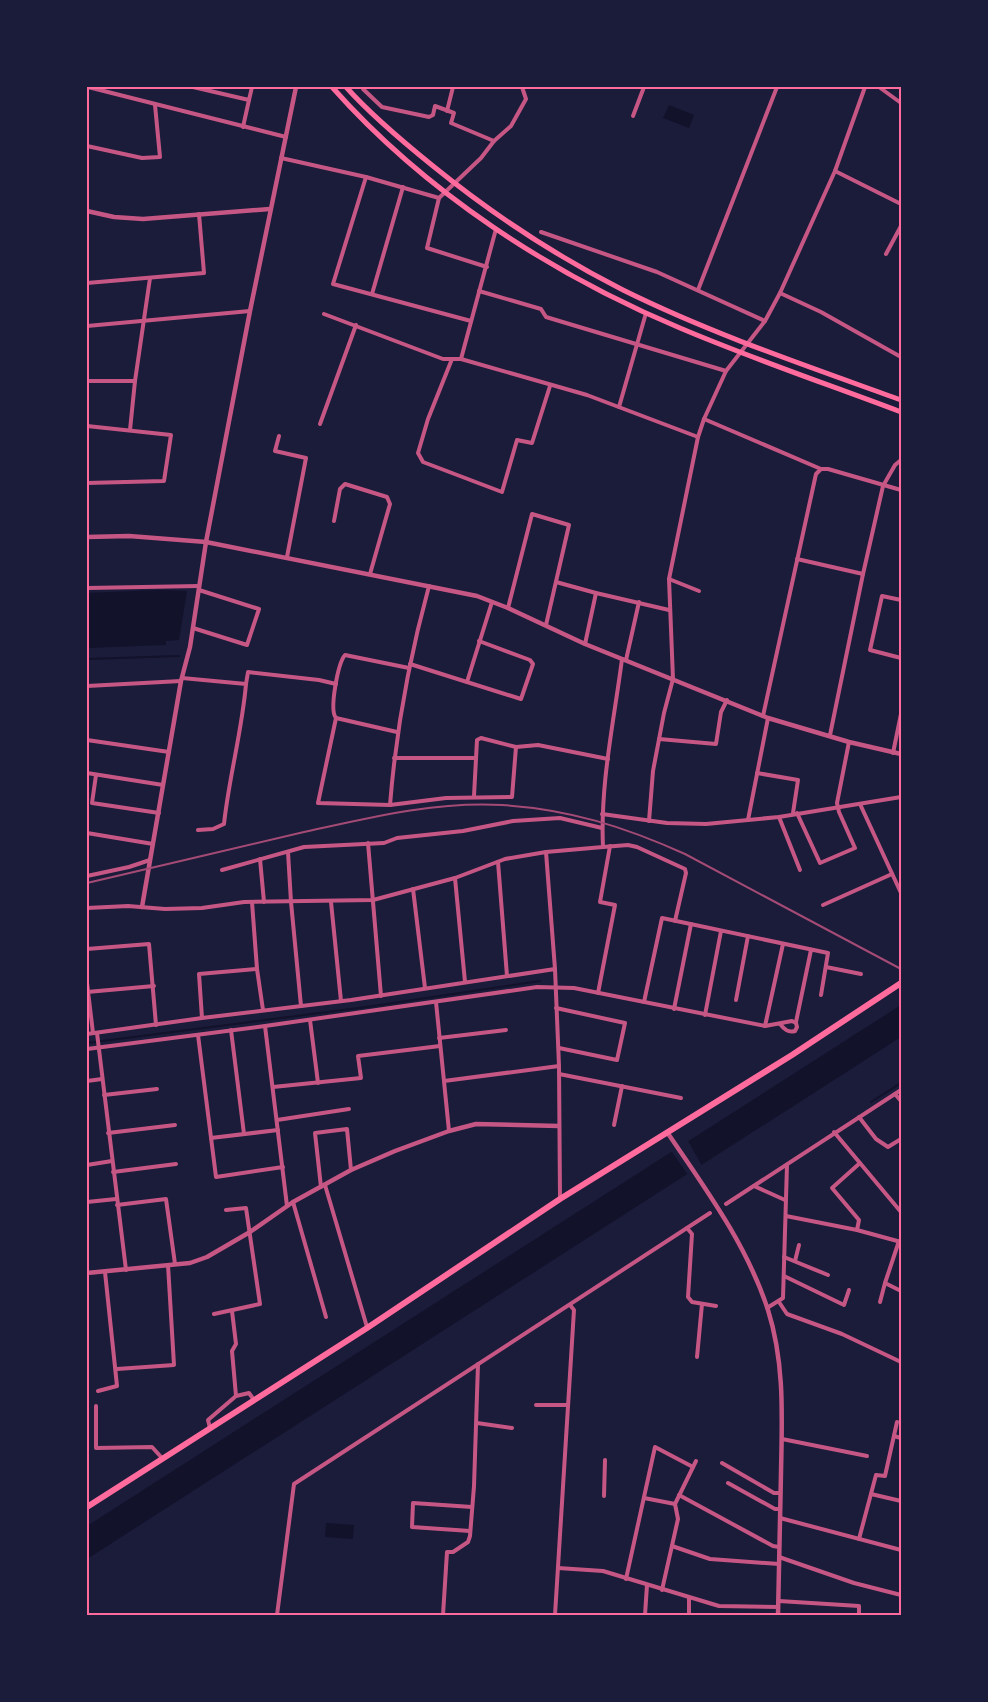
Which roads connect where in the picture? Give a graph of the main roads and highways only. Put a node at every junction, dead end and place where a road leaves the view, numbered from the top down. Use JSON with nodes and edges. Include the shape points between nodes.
{"nodes":[{"id":1,"x":332,"y":87,"type":"edge"},
{"id":2,"x":346,"y":87,"type":"edge"},
{"id":3,"x":901,"y":400,"type":"edge"},
{"id":4,"x":901,"y":412,"type":"edge"},
{"id":5,"x":901,"y":983,"type":"edge"},
{"id":6,"x":87,"y":1507,"type":"edge"}],
"edges":[{"from":1,"to":4,"type":"main road","via":[[369,128],[446,192],[566,271],[646,313]]},
{"from":2,"to":3,"type":"main road","via":[[399,139],[455,184],[542,243],[611,283],[747,344]]},
{"from":5,"to":6,"type":"highway"}]}
